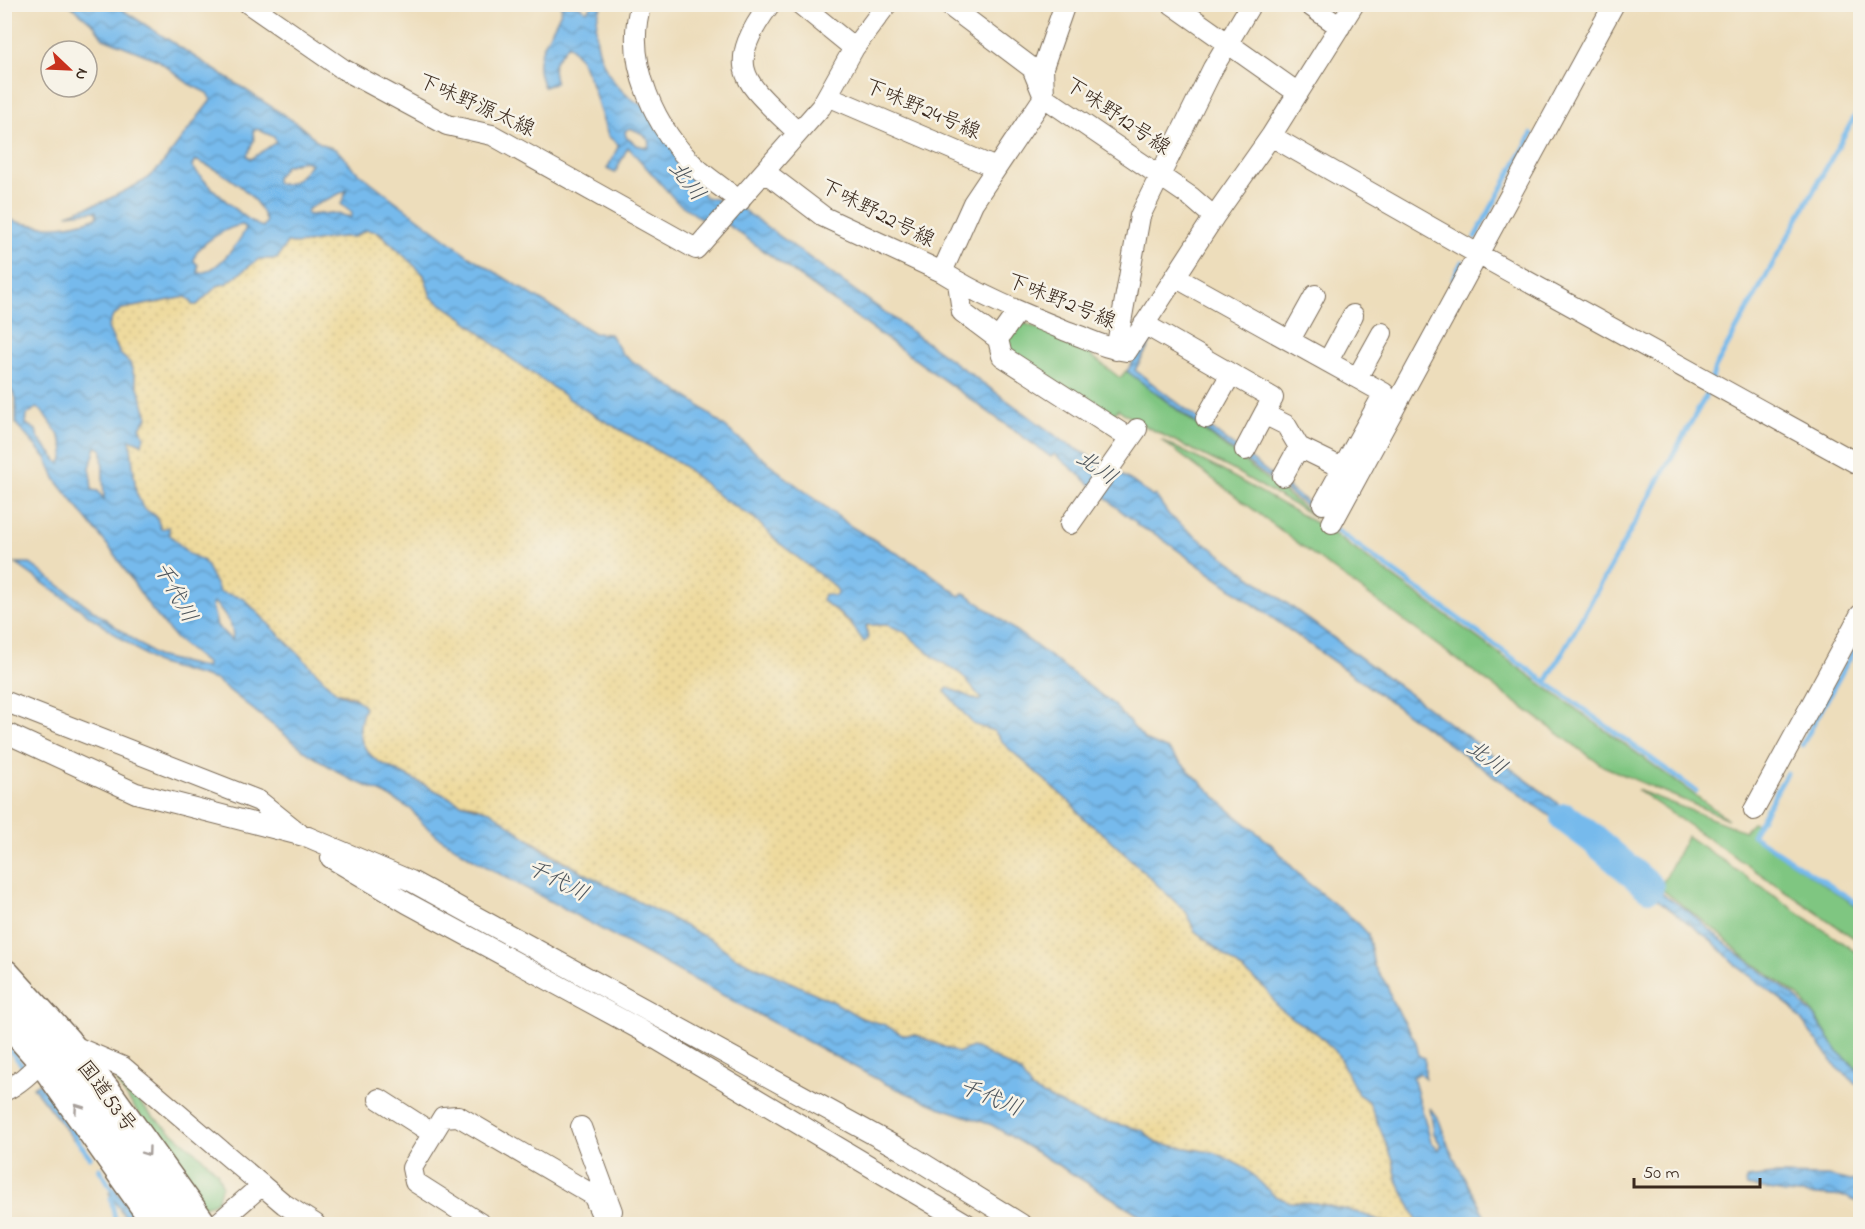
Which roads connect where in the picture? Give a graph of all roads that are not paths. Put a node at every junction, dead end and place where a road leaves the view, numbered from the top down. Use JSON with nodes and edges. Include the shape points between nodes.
{"nodes":[{"id":1,"x":249,"y":4,"type":"edge"},
{"id":2,"x":641,"y":4,"type":"edge"},
{"id":3,"x":770,"y":4,"type":"edge"},
{"id":4,"x":800,"y":4,"type":"edge"},
{"id":5,"x":886,"y":4,"type":"edge"},
{"id":6,"x":947,"y":4,"type":"edge"},
{"id":7,"x":1065,"y":4,"type":"edge"},
{"id":8,"x":1172,"y":4,"type":"edge"},
{"id":9,"x":1251,"y":4,"type":"edge"},
{"id":10,"x":1308,"y":4,"type":"edge"},
{"id":11,"x":1354,"y":4,"type":"edge"},
{"id":12,"x":1614,"y":4,"type":"edge"},
{"id":13,"x":1340,"y":27,"type":"junction"},
{"id":14,"x":1228,"y":45,"type":"junction"},
{"id":15,"x":854,"y":48,"type":"junction"},
{"id":16,"x":1298,"y":93,"type":"junction"},
{"id":17,"x":828,"y":96,"type":"junction"},
{"id":18,"x":1044,"y":97,"type":"junction"},
{"id":19,"x":798,"y":133,"type":"junction"},
{"id":20,"x":1271,"y":136,"type":"junction"},
{"id":21,"x":996,"y":168,"type":"junction"},
{"id":22,"x":765,"y":172,"type":"junction"},
{"id":23,"x":1160,"y":176,"type":"junction"},
{"id":24,"x":739,"y":202,"type":"junction"},
{"id":25,"x":1214,"y":217,"type":"junction"},
{"id":26,"x":1476,"y":253,"type":"junction"},
{"id":27,"x":1175,"y":276,"type":"junction"},
{"id":28,"x":950,"y":277,"type":"junction"},
{"id":29,"x":1315,"y":295,"type":"dead end"},
{"id":30,"x":1018,"y":311,"type":"junction"},
{"id":31,"x":1353,"y":315,"type":"dead end"},
{"id":32,"x":1144,"y":324,"type":"junction"},
{"id":33,"x":1382,"y":333,"type":"dead end"},
{"id":34,"x":998,"y":339,"type":"junction"},
{"id":35,"x":1290,"y":340,"type":"junction"},
{"id":36,"x":1116,"y":350,"type":"junction"},
{"id":37,"x":1328,"y":361,"type":"junction"},
{"id":38,"x":1231,"y":374,"type":"junction"},
{"id":39,"x":1357,"y":378,"type":"junction"},
{"id":40,"x":1264,"y":414,"type":"junction"},
{"id":41,"x":1206,"y":418,"type":"dead end"},
{"id":42,"x":1299,"y":447,"type":"junction"},
{"id":43,"x":1245,"y":450,"type":"dead end"},
{"id":44,"x":1860,"y":465,"type":"edge"},
{"id":45,"x":1342,"y":468,"type":"junction"},
{"id":46,"x":1283,"y":476,"type":"dead end"},
{"id":47,"x":1323,"y":504,"type":"dead end"},
{"id":48,"x":1332,"y":523,"type":"dead end"},
{"id":49,"x":1070,"y":524,"type":"dead end"},
{"id":50,"x":1860,"y":615,"type":"edge"},
{"id":51,"x":4,"y":701,"type":"edge"},
{"id":52,"x":4,"y":732,"type":"edge"},
{"id":53,"x":1754,"y":810,"type":"dead end"},
{"id":54,"x":302,"y":835,"type":"junction"},
{"id":55,"x":4,"y":976,"type":"edge"},
{"id":56,"x":4,"y":1014,"type":"edge"},
{"id":57,"x":53,"y":1050,"type":"junction"},
{"id":58,"x":4,"y":1091,"type":"edge"},
{"id":59,"x":379,"y":1099,"type":"dead end"},
{"id":60,"x":580,"y":1127,"type":"dead end"},
{"id":61,"x":432,"y":1133,"type":"junction"},
{"id":62,"x":262,"y":1185,"type":"junction"},
{"id":63,"x":160,"y":1224,"type":"edge"},
{"id":64,"x":199,"y":1224,"type":"edge"},
{"id":65,"x":217,"y":1224,"type":"edge"},
{"id":66,"x":315,"y":1224,"type":"edge"},
{"id":67,"x":482,"y":1224,"type":"edge"},
{"id":68,"x":606,"y":1224,"type":"edge"},
{"id":69,"x":617,"y":1224,"type":"edge"},
{"id":70,"x":967,"y":1224,"type":"edge"},
{"id":71,"x":1021,"y":1224,"type":"edge"}],
"edges":[{"from":1,"to":24,"type":"street","name":"下味野源太線","via":[[343,69],[447,125],[492,135],[696,249]]},
{"from":2,"to":24,"type":"street","via":[[636,20],[640,74],[661,124],[699,170]]},
{"from":3,"to":19,"type":"street","via":[[748,38],[743,72]]},
{"from":4,"to":15,"type":"street"},
{"from":5,"to":15,"type":"street"},
{"from":6,"to":18,"type":"street","name":"下味野12号線","via":[[1032,69]]},
{"from":7,"to":18,"type":"street","via":[[1043,67]]},
{"from":8,"to":14,"type":"street"},
{"from":9,"to":14,"type":"street"},
{"from":10,"to":13,"type":"street"},
{"from":11,"to":13,"type":"street","name":"下味野2号線"},
{"from":12,"to":26,"type":"street"},
{"from":13,"to":16,"type":"street","name":"下味野2号線"},
{"from":14,"to":16,"type":"street"},
{"from":14,"to":23,"type":"street"},
{"from":15,"to":17,"type":"street"},
{"from":16,"to":20,"type":"street","name":"下味野2号線"},
{"from":17,"to":19,"type":"street"},
{"from":17,"to":21,"type":"street","name":"下味野24号線"},
{"from":18,"to":21,"type":"street"},
{"from":18,"to":23,"type":"street","name":"下味野12号線"},
{"from":19,"to":22,"type":"street"},
{"from":20,"to":25,"type":"street","name":"下味野2号線"},
{"from":20,"to":26,"type":"street"},
{"from":21,"to":28,"type":"street","via":[[973,203]]},
{"from":22,"to":24,"type":"street"},
{"from":22,"to":28,"type":"street","name":"下味野22号線","via":[[825,218]]},
{"from":23,"to":25,"type":"street","name":"下味野12号線"},
{"from":23,"to":36,"type":"street","via":[[1140,216]]},
{"from":25,"to":27,"type":"street","name":"下味野2号線"},
{"from":26,"to":44,"type":"street"},
{"from":26,"to":48,"type":"street"},
{"from":27,"to":32,"type":"street","name":"下味野2号線"},
{"from":27,"to":35,"type":"street"},
{"from":28,"to":30,"type":"street","name":"下味野2号線"},
{"from":28,"to":34,"type":"street","via":[[964,315]]},
{"from":29,"to":35,"type":"street"},
{"from":30,"to":34,"type":"street"},
{"from":30,"to":36,"type":"street","name":"下味野2号線"},
{"from":31,"to":37,"type":"street"},
{"from":32,"to":36,"type":"street","name":"下味野2号線","via":[[1127,351]]},
{"from":32,"to":38,"type":"street"},
{"from":33,"to":39,"type":"street"},
{"from":34,"to":49,"type":"street","via":[[1002,356],[1014,366],[1133,433]]},
{"from":35,"to":37,"type":"street"},
{"from":37,"to":39,"type":"street"},
{"from":38,"to":40,"type":"street","via":[[1273,398]]},
{"from":38,"to":41,"type":"street"},
{"from":39,"to":45,"type":"street","via":[[1384,393]]},
{"from":40,"to":42,"type":"street","via":[[1286,425]]},
{"from":40,"to":43,"type":"street"},
{"from":42,"to":45,"type":"street"},
{"from":42,"to":46,"type":"street"},
{"from":45,"to":47,"type":"street"},
{"from":50,"to":53,"type":"street"},
{"from":51,"to":54,"type":"street","via":[[259,801]]},
{"from":52,"to":54,"type":"street","via":[[136,793]]},
{"from":54,"to":70,"type":"street","via":[[319,851],[407,903],[641,1030]]},
{"from":54,"to":71,"type":"street","via":[[411,881],[900,1149]]},
{"from":55,"to":57,"type":"highway","name":"国道53号"},
{"from":56,"to":57,"type":"highway","name":"国道53号"},
{"from":57,"to":58,"type":"street","via":[[16,1086]]},
{"from":57,"to":62,"type":"street","via":[[123,1067]]},
{"from":63,"to":57,"type":"highway","name":"国道53号","one_way":true},
{"from":57,"to":64,"type":"highway","name":"国道53号","one_way":true},
{"from":59,"to":61,"type":"street"},
{"from":60,"to":69,"type":"street"},
{"from":61,"to":67,"type":"street","via":[[412,1168],[415,1182]]},
{"from":61,"to":68,"type":"street","via":[[443,1117],[458,1116],[593,1196]]},
{"from":62,"to":65,"type":"street"},
{"from":62,"to":66,"type":"street"}]}
